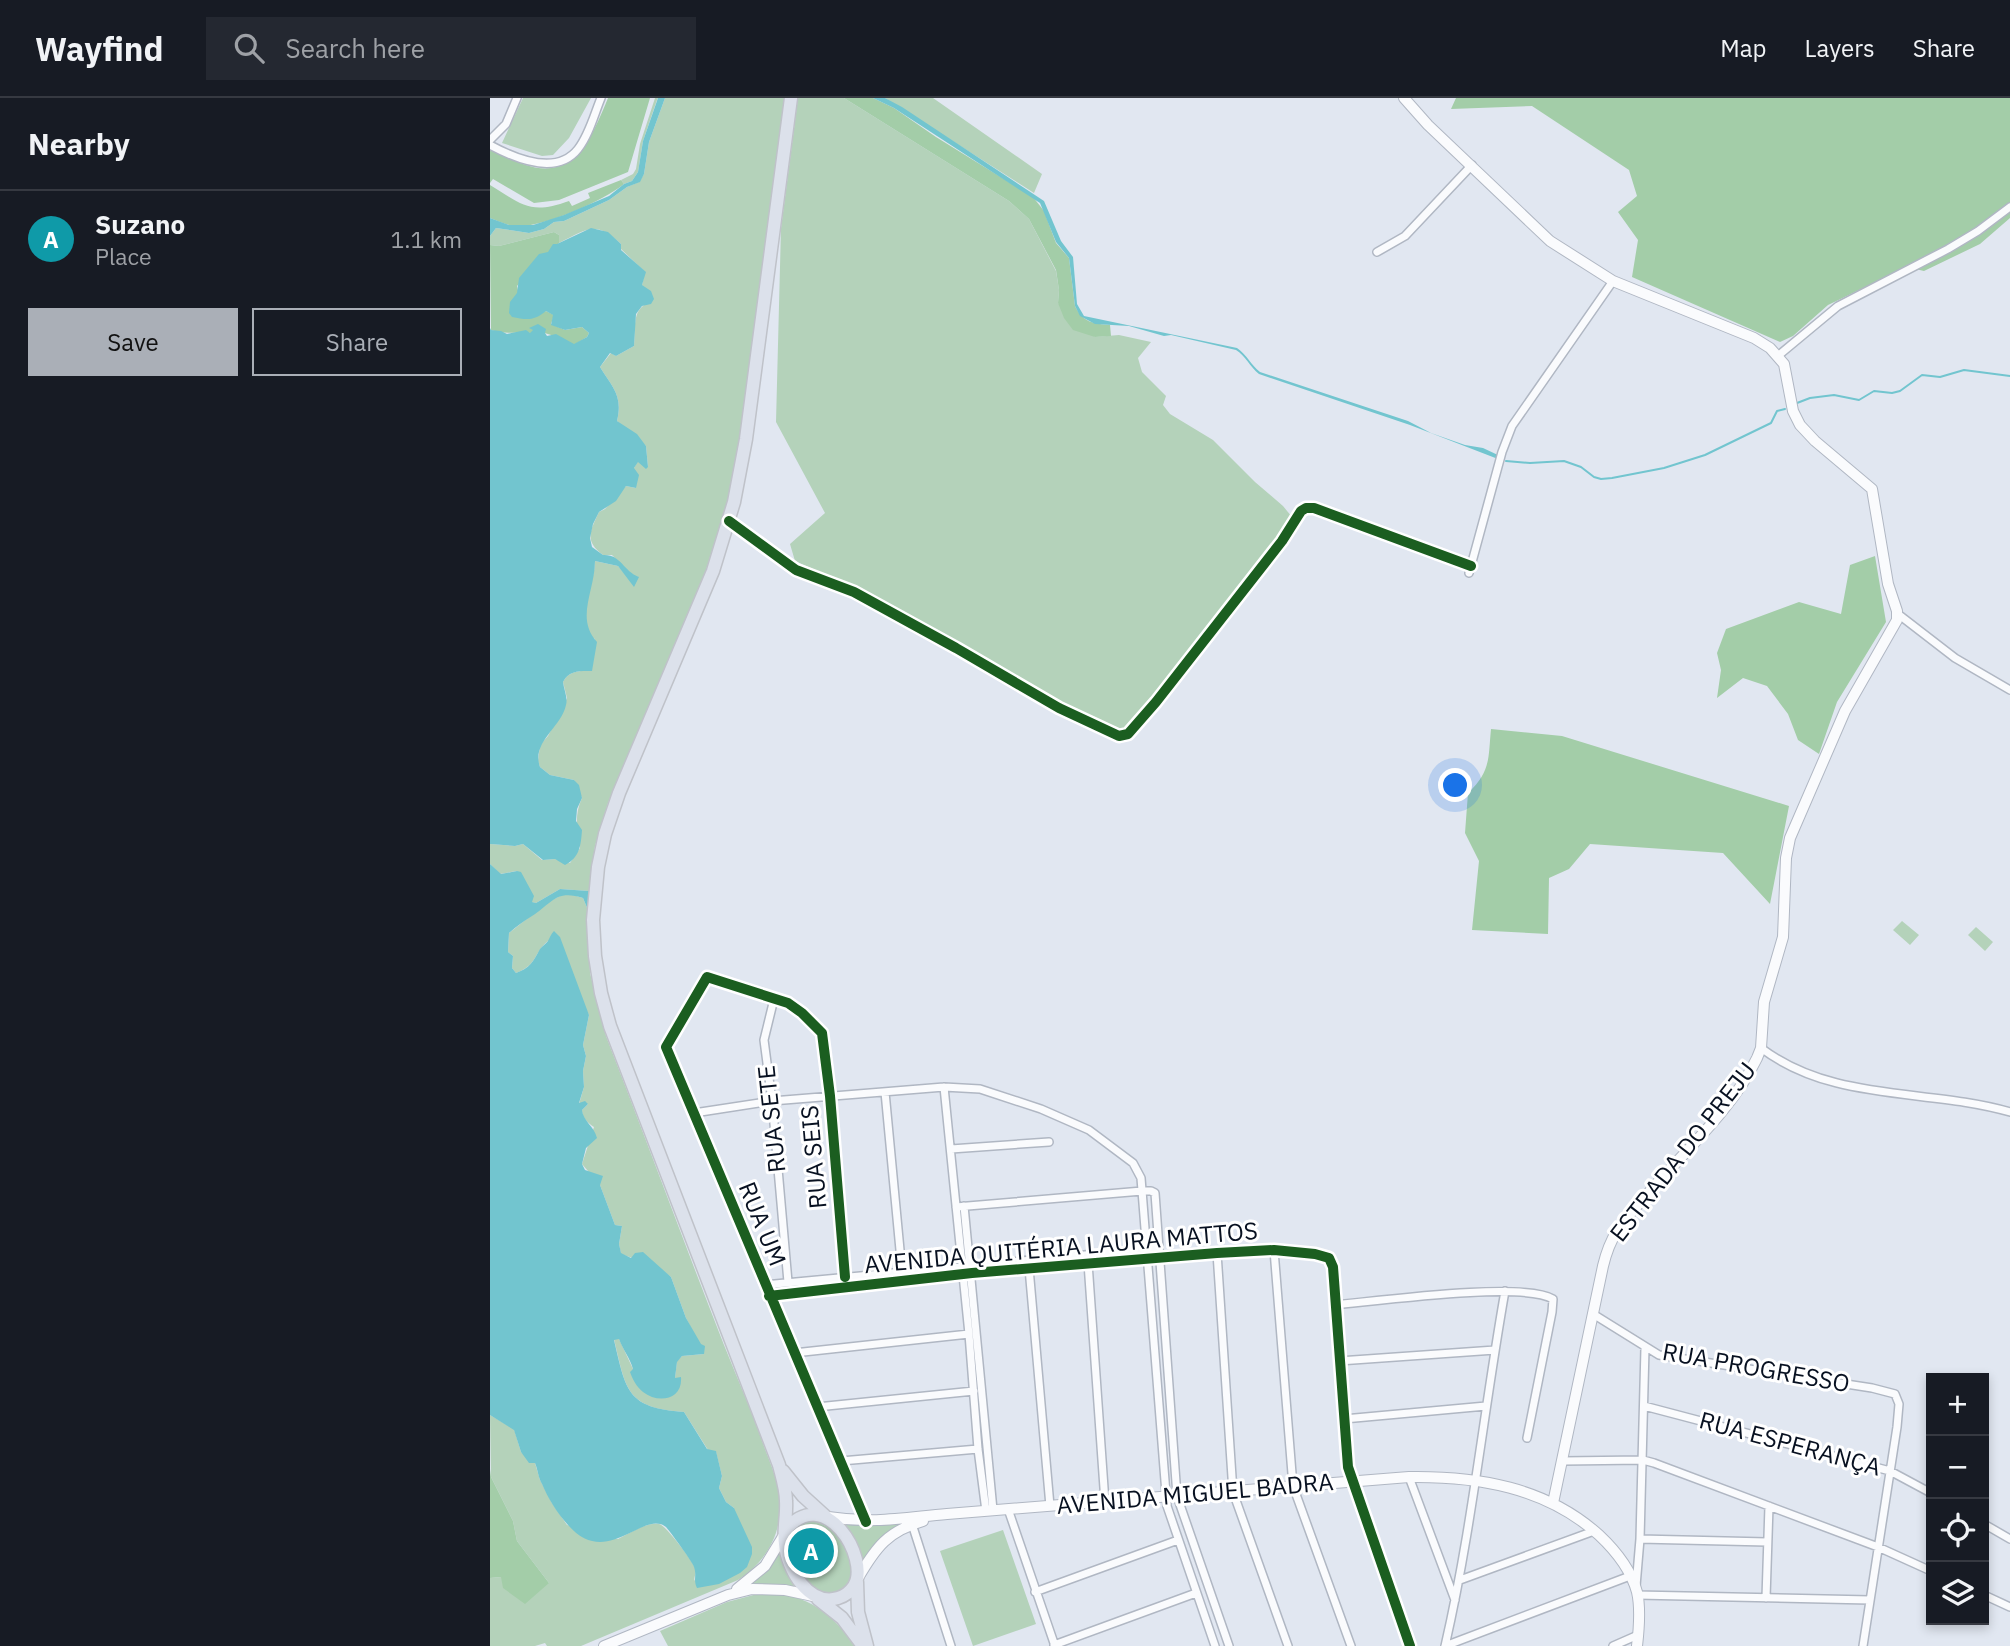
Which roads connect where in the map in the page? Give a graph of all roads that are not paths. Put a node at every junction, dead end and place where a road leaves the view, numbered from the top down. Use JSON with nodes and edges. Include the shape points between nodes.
{"nodes":[{"id":1,"x":517,"y":98,"type":"edge"},
{"id":2,"x":601,"y":98,"type":"edge"},
{"id":3,"x":791,"y":98,"type":"edge"},
{"id":4,"x":1404,"y":98,"type":"edge"},
{"id":5,"x":490,"y":142,"type":"edge"},
{"id":6,"x":1472,"y":165,"type":"junction"},
{"id":7,"x":2010,"y":207,"type":"edge"},
{"id":8,"x":1377,"y":252,"type":"dead end"},
{"id":9,"x":1614,"y":281,"type":"junction"},
{"id":10,"x":1779,"y":355,"type":"junction"},
{"id":11,"x":729,"y":521,"type":"junction"},
{"id":12,"x":1898,"y":614,"type":"junction"},
{"id":13,"x":2010,"y":690,"type":"edge"},
{"id":14,"x":774,"y":999,"type":"junction"},
{"id":15,"x":1761,"y":1048,"type":"junction"},
{"id":16,"x":944,"y":1087,"type":"junction"},
{"id":17,"x":885,"y":1092,"type":"junction"},
{"id":18,"x":830,"y":1096,"type":"junction"},
{"id":19,"x":772,"y":1101,"type":"junction"},
{"id":20,"x":2010,"y":1112,"type":"edge"},
{"id":21,"x":695,"y":1113,"type":"junction"},
{"id":22,"x":1049,"y":1142,"type":"dead end"},
{"id":23,"x":951,"y":1149,"type":"junction"},
{"id":24,"x":1142,"y":1191,"type":"junction"},
{"id":25,"x":960,"y":1206,"type":"junction"},
{"id":26,"x":1158,"y":1248,"type":"junction"},
{"id":27,"x":1146,"y":1249,"type":"junction"},
{"id":28,"x":1274,"y":1250,"type":"junction"},
{"id":29,"x":1217,"y":1252,"type":"junction"},
{"id":30,"x":1159,"y":1257,"type":"junction"},
{"id":31,"x":1147,"y":1258,"type":"junction"},
{"id":32,"x":1088,"y":1263,"type":"junction"},
{"id":33,"x":1029,"y":1268,"type":"junction"},
{"id":34,"x":967,"y":1269,"type":"junction"},
{"id":35,"x":902,"y":1271,"type":"junction"},
{"id":36,"x":845,"y":1277,"type":"junction"},
{"id":37,"x":788,"y":1282,"type":"junction"},
{"id":38,"x":764,"y":1285,"type":"junction"},
{"id":39,"x":1505,"y":1291,"type":"junction"},
{"id":40,"x":769,"y":1296,"type":"junction"},
{"id":41,"x":1335,"y":1304,"type":"junction"},
{"id":42,"x":1593,"y":1314,"type":"junction"},
{"id":43,"x":969,"y":1334,"type":"junction"},
{"id":44,"x":1645,"y":1348,"type":"junction"},
{"id":45,"x":1495,"y":1350,"type":"junction"},
{"id":46,"x":794,"y":1353,"type":"junction"},
{"id":47,"x":1339,"y":1361,"type":"junction"},
{"id":48,"x":974,"y":1391,"type":"junction"},
{"id":49,"x":1486,"y":1406,"type":"junction"},
{"id":50,"x":1644,"y":1406,"type":"junction"},
{"id":51,"x":817,"y":1407,"type":"junction"},
{"id":52,"x":1344,"y":1419,"type":"junction"},
{"id":53,"x":1527,"y":1438,"type":"dead end"},
{"id":54,"x":978,"y":1448,"type":"junction"},
{"id":55,"x":1643,"y":1460,"type":"junction"},
{"id":56,"x":841,"y":1461,"type":"junction"},
{"id":57,"x":1563,"y":1461,"type":"junction"},
{"id":58,"x":779,"y":1465,"type":"junction"},
{"id":59,"x":1890,"y":1471,"type":"junction"},
{"id":60,"x":1409,"y":1477,"type":"junction"},
{"id":61,"x":1474,"y":1479,"type":"junction"},
{"id":62,"x":1352,"y":1481,"type":"junction"},
{"id":63,"x":1293,"y":1486,"type":"junction"},
{"id":64,"x":1926,"y":1490,"type":"edge"},
{"id":65,"x":1233,"y":1492,"type":"junction"},
{"id":66,"x":1177,"y":1496,"type":"junction"},
{"id":67,"x":1165,"y":1497,"type":"junction"},
{"id":68,"x":1105,"y":1502,"type":"junction"},
{"id":69,"x":1553,"y":1503,"type":"junction"},
{"id":70,"x":1050,"y":1506,"type":"junction"},
{"id":71,"x":1769,"y":1506,"type":"junction"},
{"id":72,"x":1008,"y":1509,"type":"junction"},
{"id":73,"x":990,"y":1510,"type":"junction"},
{"id":74,"x":947,"y":1514,"type":"junction"},
{"id":75,"x":827,"y":1517,"type":"junction"},
{"id":76,"x":866,"y":1522,"type":"junction"},
{"id":77,"x":912,"y":1524,"type":"junction"},
{"id":78,"x":1989,"y":1527,"type":"edge"},
{"id":79,"x":1594,"y":1531,"type":"junction"},
{"id":80,"x":785,"y":1533,"type":"junction"},
{"id":81,"x":1640,"y":1539,"type":"junction"},
{"id":82,"x":2010,"y":1539,"type":"edge"},
{"id":83,"x":1178,"y":1540,"type":"junction"},
{"id":84,"x":1767,"y":1542,"type":"junction"},
{"id":85,"x":1878,"y":1547,"type":"junction"},
{"id":86,"x":1926,"y":1569,"type":"edge"},
{"id":87,"x":1630,"y":1576,"type":"junction"},
{"id":88,"x":1460,"y":1580,"type":"junction"},
{"id":89,"x":857,"y":1581,"type":"junction"},
{"id":90,"x":1035,"y":1592,"type":"junction"},
{"id":91,"x":1637,"y":1592,"type":"junction"},
{"id":92,"x":1196,"y":1593,"type":"junction"},
{"id":93,"x":728,"y":1595,"type":"junction"},
{"id":94,"x":816,"y":1597,"type":"junction"},
{"id":95,"x":1989,"y":1597,"type":"edge"},
{"id":96,"x":1766,"y":1598,"type":"junction"},
{"id":97,"x":1870,"y":1600,"type":"junction"},
{"id":98,"x":1455,"y":1601,"type":"junction"},
{"id":99,"x":2010,"y":1607,"type":"edge"},
{"id":100,"x":1634,"y":1641,"type":"edge"},
{"id":101,"x":1054,"y":1645,"type":"edge"},
{"id":102,"x":604,"y":1646,"type":"edge"},
{"id":103,"x":865,"y":1646,"type":"edge"},
{"id":104,"x":951,"y":1646,"type":"edge"},
{"id":105,"x":1215,"y":1646,"type":"edge"},
{"id":106,"x":1229,"y":1646,"type":"edge"},
{"id":107,"x":1287,"y":1646,"type":"edge"},
{"id":108,"x":1351,"y":1646,"type":"edge"},
{"id":109,"x":1410,"y":1646,"type":"edge"},
{"id":110,"x":1445,"y":1646,"type":"edge"},
{"id":111,"x":1613,"y":1646,"type":"edge"},
{"id":112,"x":1863,"y":1646,"type":"edge"}],
"edges":[{"from":1,"to":5,"type":"street","via":[[506,124]]},
{"from":2,"to":5,"type":"street","via":[[583,141],[567,157],[540,164],[509,155]]},
{"from":3,"to":11,"type":"highway","via":[[746,439]]},
{"from":4,"to":6,"type":"main road"},
{"from":6,"to":8,"type":"street","via":[[1405,236]]},
{"from":6,"to":9,"type":"main road","via":[[1535,229]]},
{"from":7,"to":10,"type":"street","via":[[1948,249],[1838,306]]},
{"from":9,"to":10,"type":"main road","via":[[1754,338]]},
{"from":9,"to":11,"type":"street","via":[[1512,426],[1470,570],[1306,508],[1128,734],[1119,736],[1059,708],[854,593],[796,570]]},
{"from":10,"to":12,"type":"main road","via":[[1798,422],[1872,489],[1888,584]]},
{"from":11,"to":58,"type":"highway","via":[[713,571],[605,834],[593,920],[597,975],[610,1026]]},
{"from":12,"to":13,"type":"street","via":[[1955,658]]},
{"from":12,"to":15,"type":"main road","name":"ESTRADA DO PREJU","via":[[1845,711],[1790,838],[1784,931],[1765,1002]]},
{"from":14,"to":18,"type":"street","name":"RUA SEIS","via":[[795,1007],[822,1034]]},
{"from":14,"to":19,"type":"street","name":"RUA SETE","via":[[764,1040]]},
{"from":14,"to":21,"type":"street","name":"RUA UM","via":[[708,977],[702,984],[665,1046]]},
{"from":15,"to":20,"type":"street","via":[[1815,1078],[1846,1087]]},
{"from":15,"to":42,"type":"main road","name":"ESTRADA DO PREJU","via":[[1730,1100],[1610,1239]]},
{"from":16,"to":17,"type":"street"},
{"from":16,"to":23,"type":"street"},
{"from":16,"to":24,"type":"street","via":[[980,1089],[1089,1130],[1133,1163]]},
{"from":17,"to":18,"type":"street"},
{"from":17,"to":35,"type":"street"},
{"from":18,"to":19,"type":"street"},
{"from":18,"to":36,"type":"street","name":"RUA SEIS"},
{"from":19,"to":21,"type":"street"},
{"from":19,"to":37,"type":"street","name":"RUA SETE"},
{"from":21,"to":38,"type":"street","name":"RUA UM"},
{"from":22,"to":23,"type":"street"},
{"from":23,"to":25,"type":"street"},
{"from":24,"to":25,"type":"street"},
{"from":24,"to":26,"type":"street","via":[[1155,1194]]},
{"from":24,"to":27,"type":"street"},
{"from":25,"to":34,"type":"street"},
{"from":26,"to":27,"type":"street","name":"AVENIDA QUITÉRIA LAURA MATTOS"},
{"from":26,"to":30,"type":"street"},
{"from":27,"to":31,"type":"street"},
{"from":27,"to":34,"type":"street","name":"AVENIDA QUITÉRIA LAURA MATTOS"},
{"from":28,"to":29,"type":"street","name":"AVENIDA QUITÉRIA LAURA MATTOS"},
{"from":28,"to":41,"type":"street","name":"AVENIDA QUITÉRIA LAURA MATTOS","via":[[1329,1258]]},
{"from":28,"to":63,"type":"street"},
{"from":29,"to":30,"type":"street","name":"AVENIDA QUITÉRIA LAURA MATTOS"},
{"from":29,"to":65,"type":"street"},
{"from":30,"to":31,"type":"street","name":"AVENIDA QUITÉRIA LAURA MATTOS"},
{"from":30,"to":66,"type":"street"},
{"from":31,"to":32,"type":"street","name":"AVENIDA QUITÉRIA LAURA MATTOS"},
{"from":31,"to":67,"type":"street"},
{"from":32,"to":33,"type":"street","name":"AVENIDA QUITÉRIA LAURA MATTOS"},
{"from":32,"to":68,"type":"street"},
{"from":33,"to":34,"type":"street","name":"AVENIDA QUITÉRIA LAURA MATTOS"},
{"from":33,"to":70,"type":"street"},
{"from":34,"to":35,"type":"street","name":"AVENIDA QUITÉRIA LAURA MATTOS"},
{"from":34,"to":40,"type":"street","name":"AVENIDA QUITÉRIA LAURA MATTOS"},
{"from":34,"to":43,"type":"street"},
{"from":34,"to":73,"type":"street"},
{"from":35,"to":36,"type":"street","name":"AVENIDA QUITÉRIA LAURA MATTOS"},
{"from":36,"to":37,"type":"street","name":"AVENIDA QUITÉRIA LAURA MATTOS"},
{"from":37,"to":38,"type":"street","name":"AVENIDA QUITÉRIA LAURA MATTOS"},
{"from":38,"to":40,"type":"street","name":"RUA UM"},
{"from":39,"to":41,"type":"street"},
{"from":39,"to":45,"type":"street"},
{"from":39,"to":53,"type":"street","via":[[1544,1295],[1554,1301]]},
{"from":40,"to":46,"type":"street","name":"RUA UM"},
{"from":41,"to":47,"type":"street"},
{"from":42,"to":44,"type":"street","name":"RUA PROGRESSO"},
{"from":42,"to":57,"type":"main road","name":"ESTRADA DO PREJU"},
{"from":43,"to":46,"type":"street"},
{"from":43,"to":48,"type":"street"},
{"from":44,"to":50,"type":"street"},
{"from":44,"to":59,"type":"street","name":"RUA PROGRESSO","via":[[1673,1358],[1895,1394],[1899,1404]]},
{"from":45,"to":47,"type":"street"},
{"from":45,"to":49,"type":"street"},
{"from":46,"to":51,"type":"street","name":"RUA UM"},
{"from":47,"to":52,"type":"street"},
{"from":48,"to":51,"type":"street"},
{"from":48,"to":54,"type":"street"},
{"from":49,"to":52,"type":"street"},
{"from":49,"to":61,"type":"street"},
{"from":50,"to":55,"type":"street"},
{"from":50,"to":59,"type":"street","name":"RUA ESPERANÇA"},
{"from":51,"to":56,"type":"street","name":"RUA UM"},
{"from":52,"to":62,"type":"street"},
{"from":54,"to":56,"type":"street"},
{"from":54,"to":73,"type":"street"},
{"from":55,"to":57,"type":"street"},
{"from":55,"to":71,"type":"street"},
{"from":55,"to":81,"type":"street"},
{"from":56,"to":76,"type":"street","name":"RUA UM"},
{"from":57,"to":69,"type":"main road","name":"ESTRADA DO PREJU"},
{"from":58,"to":75,"type":"highway"},
{"from":58,"to":80,"type":"highway","via":[[786,1501]]},
{"from":59,"to":64,"type":"street","name":"RUA ESPERANÇA"},
{"from":59,"to":85,"type":"street","name":"RUA PROGRESSO"},
{"from":60,"to":61,"type":"main road","name":"AVENIDA MIGUEL BADRA"},
{"from":60,"to":62,"type":"main road","name":"AVENIDA MIGUEL BADRA"},
{"from":60,"to":98,"type":"street"},
{"from":61,"to":69,"type":"main road","name":"AVENIDA MIGUEL BADRA"},
{"from":61,"to":88,"type":"street"},
{"from":62,"to":63,"type":"main road","name":"AVENIDA MIGUEL BADRA"},
{"from":62,"to":109,"type":"street"},
{"from":63,"to":65,"type":"main road","name":"AVENIDA MIGUEL BADRA"},
{"from":63,"to":108,"type":"street"},
{"from":65,"to":66,"type":"main road","name":"AVENIDA MIGUEL BADRA"},
{"from":65,"to":107,"type":"street"},
{"from":66,"to":67,"type":"main road","name":"AVENIDA MIGUEL BADRA"},
{"from":66,"to":106,"type":"street"},
{"from":67,"to":68,"type":"main road","name":"AVENIDA MIGUEL BADRA"},
{"from":67,"to":83,"type":"street"},
{"from":68,"to":70,"type":"main road","name":"AVENIDA MIGUEL BADRA"},
{"from":69,"to":79,"type":"main road","name":"AVENIDA MIGUEL BADRA"},
{"from":70,"to":72,"type":"main road","name":"AVENIDA MIGUEL BADRA"},
{"from":71,"to":84,"type":"street"},
{"from":71,"to":85,"type":"street"},
{"from":72,"to":73,"type":"main road","name":"AVENIDA MIGUEL BADRA"},
{"from":72,"to":90,"type":"street"},
{"from":73,"to":74,"type":"main road","name":"AVENIDA MIGUEL BADRA"},
{"from":74,"to":76,"type":"main road"},
{"from":74,"to":77,"type":"main road"},
{"from":75,"to":76,"type":"main road"},
{"from":75,"to":80,"type":"highway","via":[[804,1514]]},
{"from":75,"to":89,"type":"highway","via":[[853,1552]]},
{"from":77,"to":89,"type":"main road","via":[[879,1545]]},
{"from":77,"to":104,"type":"street"},
{"from":78,"to":82,"type":"street"},
{"from":79,"to":87,"type":"main road","name":"AVENIDA MIGUEL BADRA"},
{"from":79,"to":88,"type":"street"},
{"from":80,"to":93,"type":"main road","via":[[765,1566]]},
{"from":80,"to":94,"type":"highway","via":[[792,1568]]},
{"from":81,"to":84,"type":"street"},
{"from":81,"to":91,"type":"street"},
{"from":83,"to":90,"type":"street"},
{"from":83,"to":92,"type":"street"},
{"from":84,"to":96,"type":"street"},
{"from":85,"to":86,"type":"street"},
{"from":85,"to":97,"type":"street","name":"RUA PROGRESSO"},
{"from":87,"to":91,"type":"main road","name":"AVENIDA MIGUEL BADRA"},
{"from":87,"to":110,"type":"street"},
{"from":88,"to":98,"type":"street"},
{"from":89,"to":94,"type":"highway","via":[[843,1597]]},
{"from":89,"to":103,"type":"highway"},
{"from":90,"to":101,"type":"street"},
{"from":91,"to":96,"type":"street"},
{"from":91,"to":100,"type":"main road","name":"AVENIDA MIGUEL BADRA"},
{"from":92,"to":101,"type":"street"},
{"from":92,"to":105,"type":"street"},
{"from":93,"to":94,"type":"main road","via":[[769,1588]]},
{"from":93,"to":102,"type":"main road"},
{"from":94,"to":103,"type":"highway","via":[[842,1618]]},
{"from":95,"to":99,"type":"street"},
{"from":96,"to":97,"type":"street"},
{"from":97,"to":112,"type":"street","name":"RUA PROGRESSO"},
{"from":98,"to":110,"type":"street"},
{"from":100,"to":111,"type":"street"}]}
